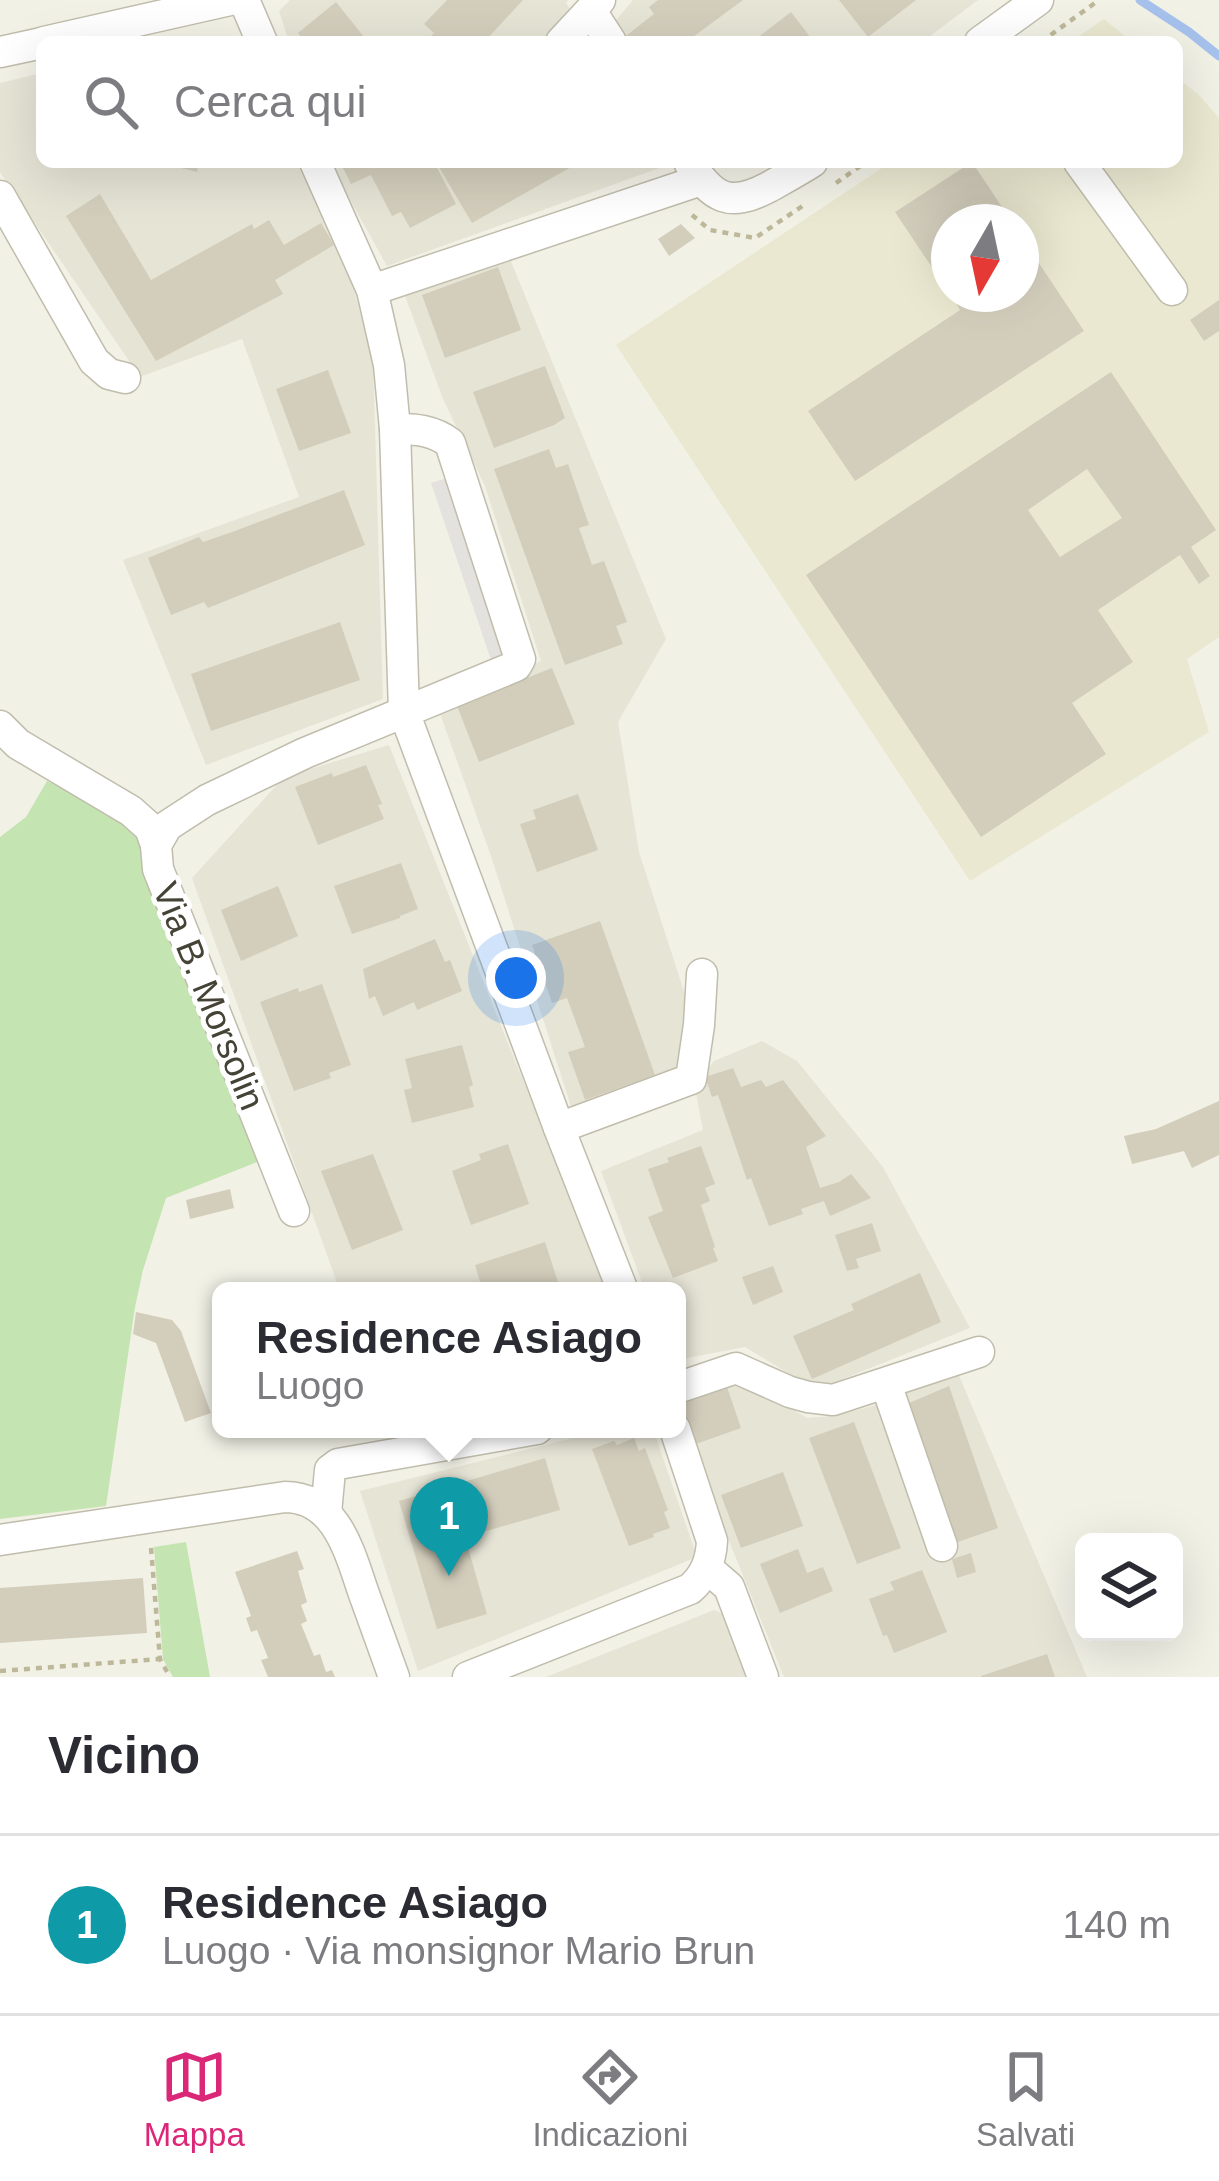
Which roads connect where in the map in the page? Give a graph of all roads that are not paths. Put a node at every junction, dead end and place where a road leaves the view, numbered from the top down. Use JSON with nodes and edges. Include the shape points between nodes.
{"nodes":[{"id":1,"x":230,"y":0,"type":"edge"},
{"id":2,"x":244,"y":0,"type":"edge"},
{"id":3,"x":1039,"y":0,"type":"edge"},
{"id":4,"x":595,"y":5,"type":"edge"},
{"id":5,"x":70,"y":36,"type":"edge"},
{"id":6,"x":259,"y":36,"type":"edge"},
{"id":7,"x":567,"y":36,"type":"edge"},
{"id":8,"x":608,"y":36,"type":"edge"},
{"id":9,"x":990,"y":36,"type":"edge"},
{"id":10,"x":36,"y":44,"type":"edge"},
{"id":11,"x":0,"y":52,"type":"edge"},
{"id":12,"x":318,"y":168,"type":"edge"},
{"id":13,"x":802,"y":168,"type":"edge"},
{"id":14,"x":1083,"y":168,"type":"edge"},
{"id":15,"x":695,"y":171,"type":"edge"},
{"id":16,"x":0,"y":196,"type":"edge"},
{"id":17,"x":372,"y":290,"type":"junction"},
{"id":18,"x":1172,"y":290,"type":"dead end"},
{"id":19,"x":125,"y":378,"type":"dead end"},
{"id":20,"x":395,"y":429,"type":"junction"},
{"id":21,"x":404,"y":712,"type":"junction"},
{"id":22,"x":0,"y":726,"type":"edge"},
{"id":23,"x":156,"y":844,"type":"junction"},
{"id":24,"x":702,"y":974,"type":"dead end"},
{"id":25,"x":559,"y":1128,"type":"junction"},
{"id":26,"x":294,"y":1211,"type":"dead end"},
{"id":27,"x":619,"y":1282,"type":"edge"},
{"id":28,"x":979,"y":1352,"type":"dead end"},
{"id":29,"x":886,"y":1384,"type":"junction"},
{"id":30,"x":686,"y":1385,"type":"edge"},
{"id":31,"x":485,"y":1438,"type":"edge"},
{"id":32,"x":678,"y":1438,"type":"edge"},
{"id":33,"x":326,"y":1513,"type":"junction"},
{"id":34,"x":0,"y":1540,"type":"edge"},
{"id":35,"x":942,"y":1546,"type":"dead end"},
{"id":36,"x":706,"y":1568,"type":"junction"},
{"id":37,"x":394,"y":1677,"type":"edge"},
{"id":38,"x":468,"y":1677,"type":"edge"},
{"id":39,"x":763,"y":1677,"type":"edge"}],
"edges":[{"from":1,"to":5,"type":"street"},
{"from":2,"to":6,"type":"street"},
{"from":3,"to":9,"type":"street"},
{"from":4,"to":7,"type":"street"},
{"from":4,"to":8,"type":"street"},
{"from":10,"to":11,"type":"street"},
{"from":12,"to":17,"type":"street"},
{"from":13,"to":15,"type":"street","via":[[746,200],[722,197]]},
{"from":14,"to":18,"type":"street"},
{"from":15,"to":17,"type":"street"},
{"from":16,"to":19,"type":"street","via":[[94,361]]},
{"from":17,"to":20,"type":"street"},
{"from":20,"to":21,"type":"street"},
{"from":20,"to":21,"type":"street","name":"Via B. Morsolin","via":[[450,443],[520,659]]},
{"from":21,"to":23,"type":"street","name":"Via B. Morsolin","via":[[207,800],[167,826]]},
{"from":21,"to":25,"type":"street"},
{"from":22,"to":23,"type":"street","via":[[131,812]]},
{"from":23,"to":26,"type":"street","name":"Via B. Morsolin","via":[[158,869]]},
{"from":24,"to":25,"type":"street","via":[[691,1079]]},
{"from":25,"to":27,"type":"street"},
{"from":28,"to":29,"type":"street"},
{"from":29,"to":30,"type":"street","via":[[833,1400],[736,1367]]},
{"from":29,"to":35,"type":"street"},
{"from":31,"to":33,"type":"street","via":[[338,1464],[330,1470]]},
{"from":32,"to":36,"type":"street","via":[[712,1540]]},
{"from":33,"to":34,"type":"street","via":[[285,1497]]},
{"from":33,"to":37,"type":"street","via":[[342,1534]]},
{"from":36,"to":38,"type":"street","via":[[690,1589]]},
{"from":36,"to":39,"type":"street","via":[[729,1587]]}]}
